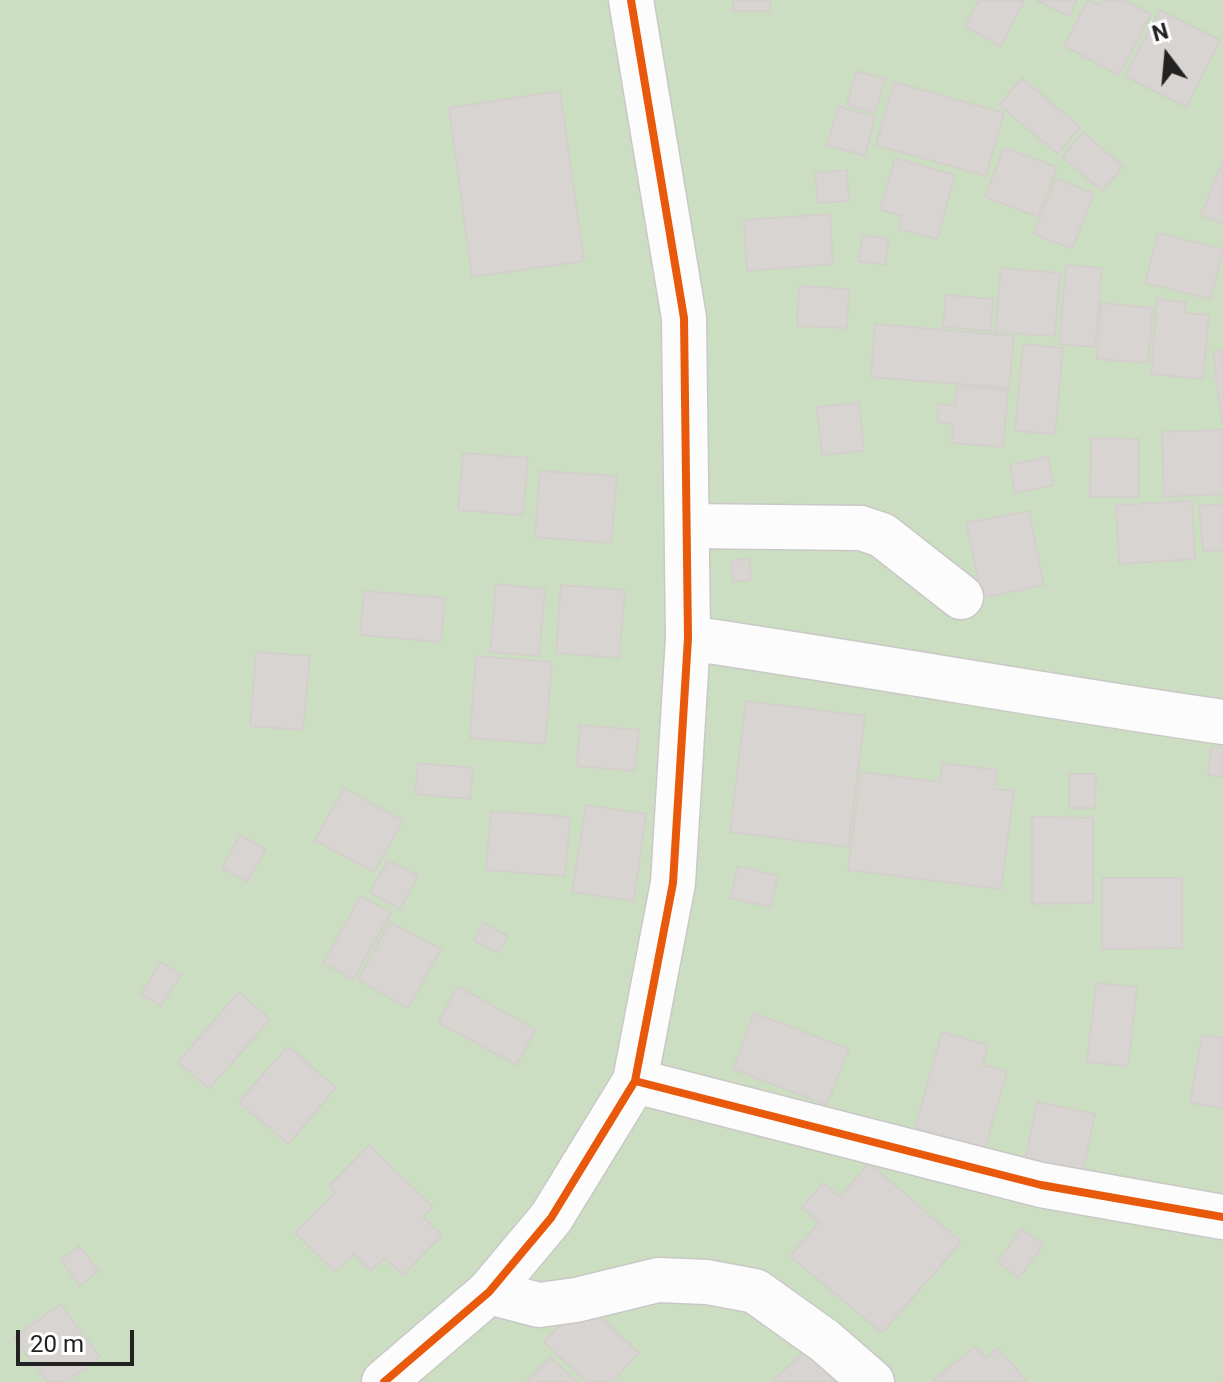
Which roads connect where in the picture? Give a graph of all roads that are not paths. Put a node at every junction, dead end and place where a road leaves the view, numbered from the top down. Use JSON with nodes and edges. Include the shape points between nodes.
{"nodes":[{"id":1,"x":631,"y":0,"type":"edge"},
{"id":2,"x":688,"y":526,"type":"junction"},
{"id":3,"x":961,"y":597,"type":"dead end"},
{"id":4,"x":688,"y":638,"type":"junction"},
{"id":5,"x":1223,"y":722,"type":"edge"},
{"id":6,"x":635,"y":1081,"type":"junction"},
{"id":7,"x":1223,"y":1217,"type":"edge"},
{"id":8,"x":489,"y":1292,"type":"junction"},
{"id":9,"x":384,"y":1382,"type":"edge"},
{"id":10,"x":872,"y":1382,"type":"edge"}],
"edges":[{"from":1,"to":2,"type":"street","via":[[684,318]]},
{"from":2,"to":3,"type":"street","via":[[861,528],[882,535]]},
{"from":2,"to":4,"type":"street"},
{"from":4,"to":5,"type":"street"},
{"from":4,"to":6,"type":"street","via":[[673,883]]},
{"from":6,"to":7,"type":"street","via":[[1041,1185]]},
{"from":6,"to":8,"type":"street","via":[[551,1218]]},
{"from":8,"to":9,"type":"street"},
{"from":8,"to":10,"type":"street","via":[[539,1305],[658,1280],[755,1291]]}]}
